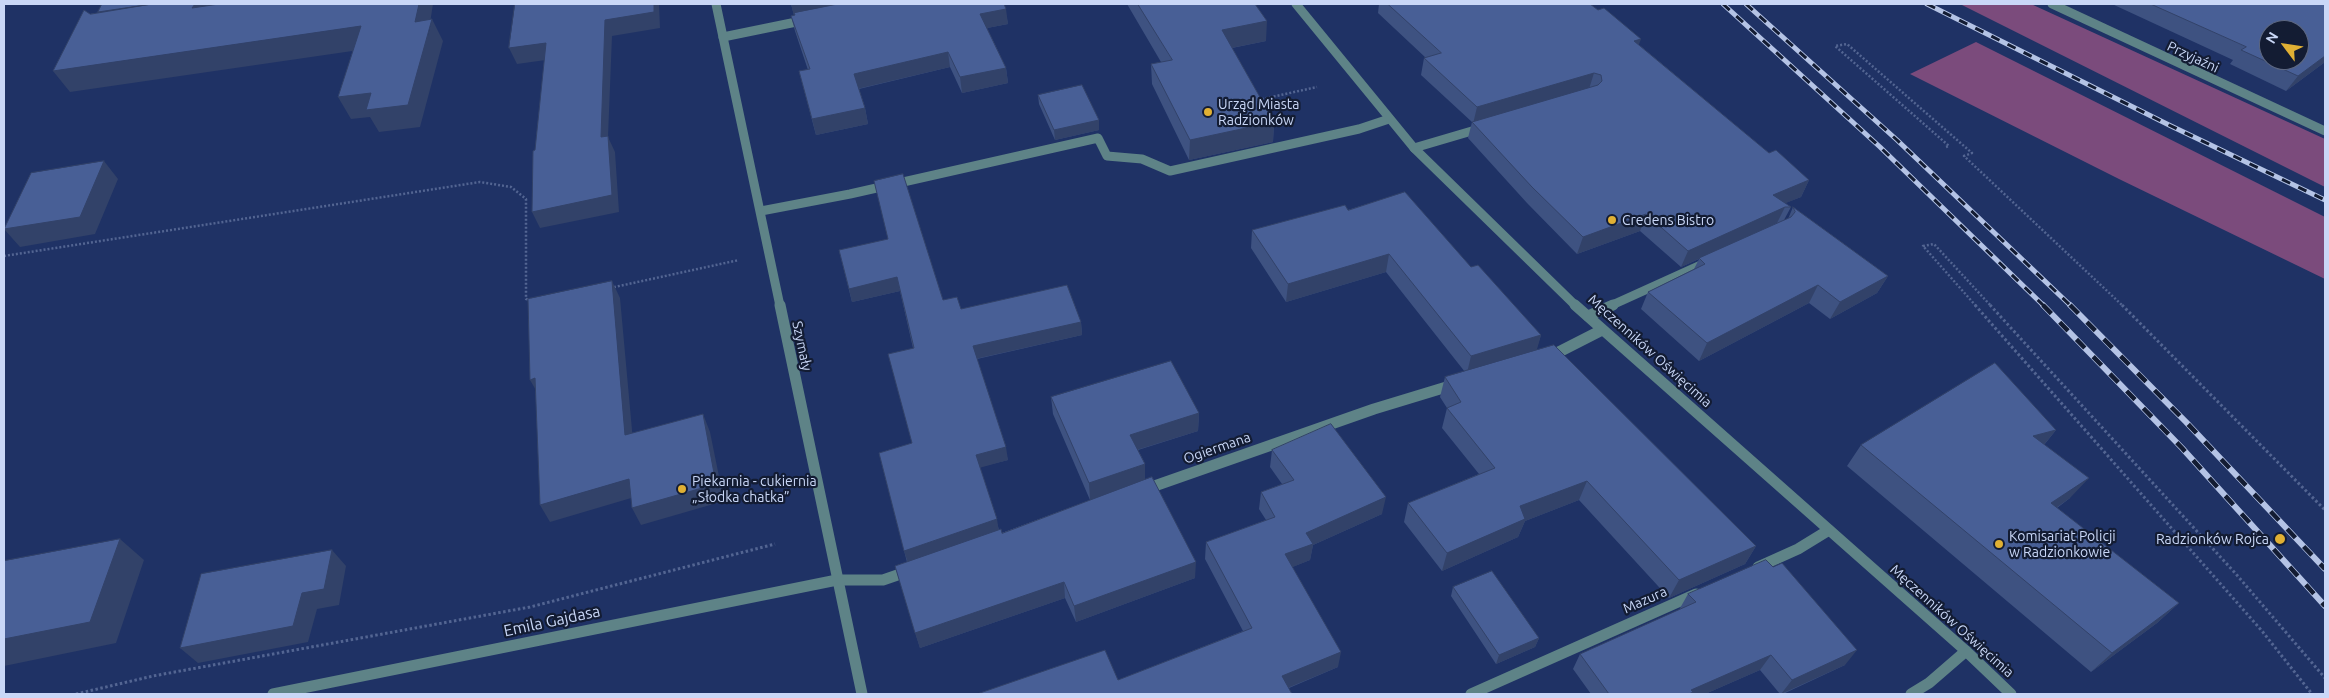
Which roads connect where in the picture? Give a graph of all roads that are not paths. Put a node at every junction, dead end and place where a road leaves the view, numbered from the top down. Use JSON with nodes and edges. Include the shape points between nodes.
{"nodes":[{"id":1,"x":716,"y":4,"type":"edge"},
{"id":2,"x":1296,"y":4,"type":"edge"},
{"id":3,"x":2052,"y":4,"type":"edge"},
{"id":4,"x":815,"y":18,"type":"edge"},
{"id":5,"x":723,"y":37,"type":"junction"},
{"id":6,"x":1389,"y":119,"type":"junction"},
{"id":7,"x":1495,"y":124,"type":"edge"},
{"id":8,"x":2325,"y":131,"type":"edge"},
{"id":9,"x":1414,"y":148,"type":"junction"},
{"id":10,"x":761,"y":211,"type":"junction"},
{"id":11,"x":1716,"y":258,"type":"edge"},
{"id":12,"x":1588,"y":316,"type":"junction"},
{"id":13,"x":1602,"y":330,"type":"junction"},
{"id":14,"x":1540,"y":359,"type":"edge"},
{"id":15,"x":1466,"y":382,"type":"edge"},
{"id":16,"x":1133,"y":493,"type":"edge"},
{"id":17,"x":1829,"y":530,"type":"junction"},
{"id":18,"x":920,"y":567,"type":"edge"},
{"id":19,"x":1744,"y":573,"type":"edge"},
{"id":20,"x":837,"y":580,"type":"junction"},
{"id":21,"x":1707,"y":589,"type":"edge"},
{"id":22,"x":1966,"y":651,"type":"junction"},
{"id":23,"x":273,"y":694,"type":"edge"},
{"id":24,"x":862,"y":694,"type":"edge"},
{"id":25,"x":1471,"y":694,"type":"edge"},
{"id":26,"x":1911,"y":694,"type":"edge"},
{"id":27,"x":2011,"y":694,"type":"edge"}],
"edges":[{"from":1,"to":5,"type":"street","name":"Szymały"},
{"from":2,"to":6,"type":"street","name":"Męczenników Oświęcimia"},
{"from":3,"to":8,"type":"street","name":"Przyjaźni"},
{"from":4,"to":5,"type":"street"},
{"from":5,"to":10,"type":"street","name":"Szymały"},
{"from":6,"to":9,"type":"street","name":"Męczenników Oświęcimia"},
{"from":6,"to":10,"type":"street","via":[[1359,129],[1170,172],[1142,159],[1107,156],[1098,138]]},
{"from":7,"to":9,"type":"street"},
{"from":9,"to":12,"type":"street","name":"Męczenników Oświęcimia"},
{"from":10,"to":20,"type":"street","name":"Szymały"},
{"from":11,"to":12,"type":"street"},
{"from":12,"to":13,"type":"street","name":"Męczenników Oświęcimia"},
{"from":13,"to":14,"type":"street","via":[[1558,354]]},
{"from":13,"to":17,"type":"street","name":"Męczenników Oświęcimia"},
{"from":15,"to":16,"type":"street","name":"Ogiermana","via":[[1374,409]]},
{"from":17,"to":19,"type":"street","via":[[1798,549]]},
{"from":17,"to":22,"type":"street","name":"Męczenników Oświęcimia"},
{"from":18,"to":20,"type":"street","via":[[883,580]]},
{"from":20,"to":23,"type":"street","name":"Emila Gajdasa"},
{"from":20,"to":24,"type":"street","name":"Szymały"},
{"from":21,"to":25,"type":"street","name":"Mazura"},
{"from":22,"to":26,"type":"street","via":[[1929,684]]},
{"from":22,"to":27,"type":"street","name":"Męczenników Oświęcimia"}]}
